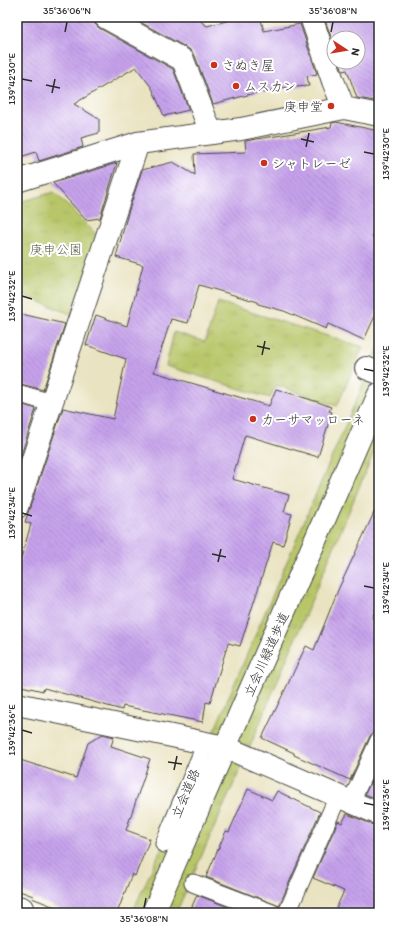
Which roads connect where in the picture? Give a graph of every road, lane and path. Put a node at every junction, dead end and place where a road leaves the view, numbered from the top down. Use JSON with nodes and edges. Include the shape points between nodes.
{"nodes":[{"id":1,"x":105,"y":17,"type":"edge"},
{"id":2,"x":312,"y":17,"type":"edge"},
{"id":3,"x":344,"y":108,"type":"junction"},
{"id":4,"x":379,"y":115,"type":"edge"},
{"id":5,"x":211,"y":133,"type":"junction"},
{"id":6,"x":138,"y":142,"type":"junction"},
{"id":7,"x":17,"y":181,"type":"edge"},
{"id":8,"x":17,"y":393,"type":"edge"},
{"id":9,"x":379,"y":394,"type":"edge"},
{"id":10,"x":51,"y":403,"type":"junction"},
{"id":11,"x":18,"y":500,"type":"edge"},
{"id":12,"x":17,"y":704,"type":"edge"},
{"id":13,"x":379,"y":740,"type":"edge"},
{"id":14,"x":216,"y":745,"type":"junction"},
{"id":15,"x":345,"y":799,"type":"junction"},
{"id":16,"x":379,"y":814,"type":"edge"},
{"id":17,"x":164,"y":844,"type":"dead end"},
{"id":18,"x":193,"y":883,"type":"dead end"},
{"id":19,"x":17,"y":906,"type":"edge"},
{"id":20,"x":20,"y":913,"type":"edge"},
{"id":21,"x":153,"y":913,"type":"edge"},
{"id":22,"x":272,"y":913,"type":"edge"},
{"id":23,"x":287,"y":913,"type":"edge"}],
"edges":[{"from":1,"to":5,"type":"street","via":[[183,60]]},
{"from":2,"to":3,"type":"street"},
{"from":3,"to":4,"type":"street"},
{"from":3,"to":5,"type":"street"},
{"from":5,"to":6,"type":"street"},
{"from":6,"to":7,"type":"street"},
{"from":6,"to":10,"type":"street"},
{"from":8,"to":10,"type":"lane"},
{"from":9,"to":14,"type":"street","name":"立会川緑道歩道"},
{"from":10,"to":11,"type":"street"},
{"from":12,"to":14,"type":"street"},
{"from":13,"to":15,"type":"lane"},
{"from":14,"to":15,"type":"street"},
{"from":14,"to":17,"type":"lane","name":"立会道路"},
{"from":14,"to":21,"type":"street","name":"立会川緑道歩道"},
{"from":15,"to":16,"type":"street"},
{"from":15,"to":23,"type":"lane"},
{"from":18,"to":22,"type":"lane"},
{"from":19,"to":20,"type":"street","via":[[22,908]]}]}
